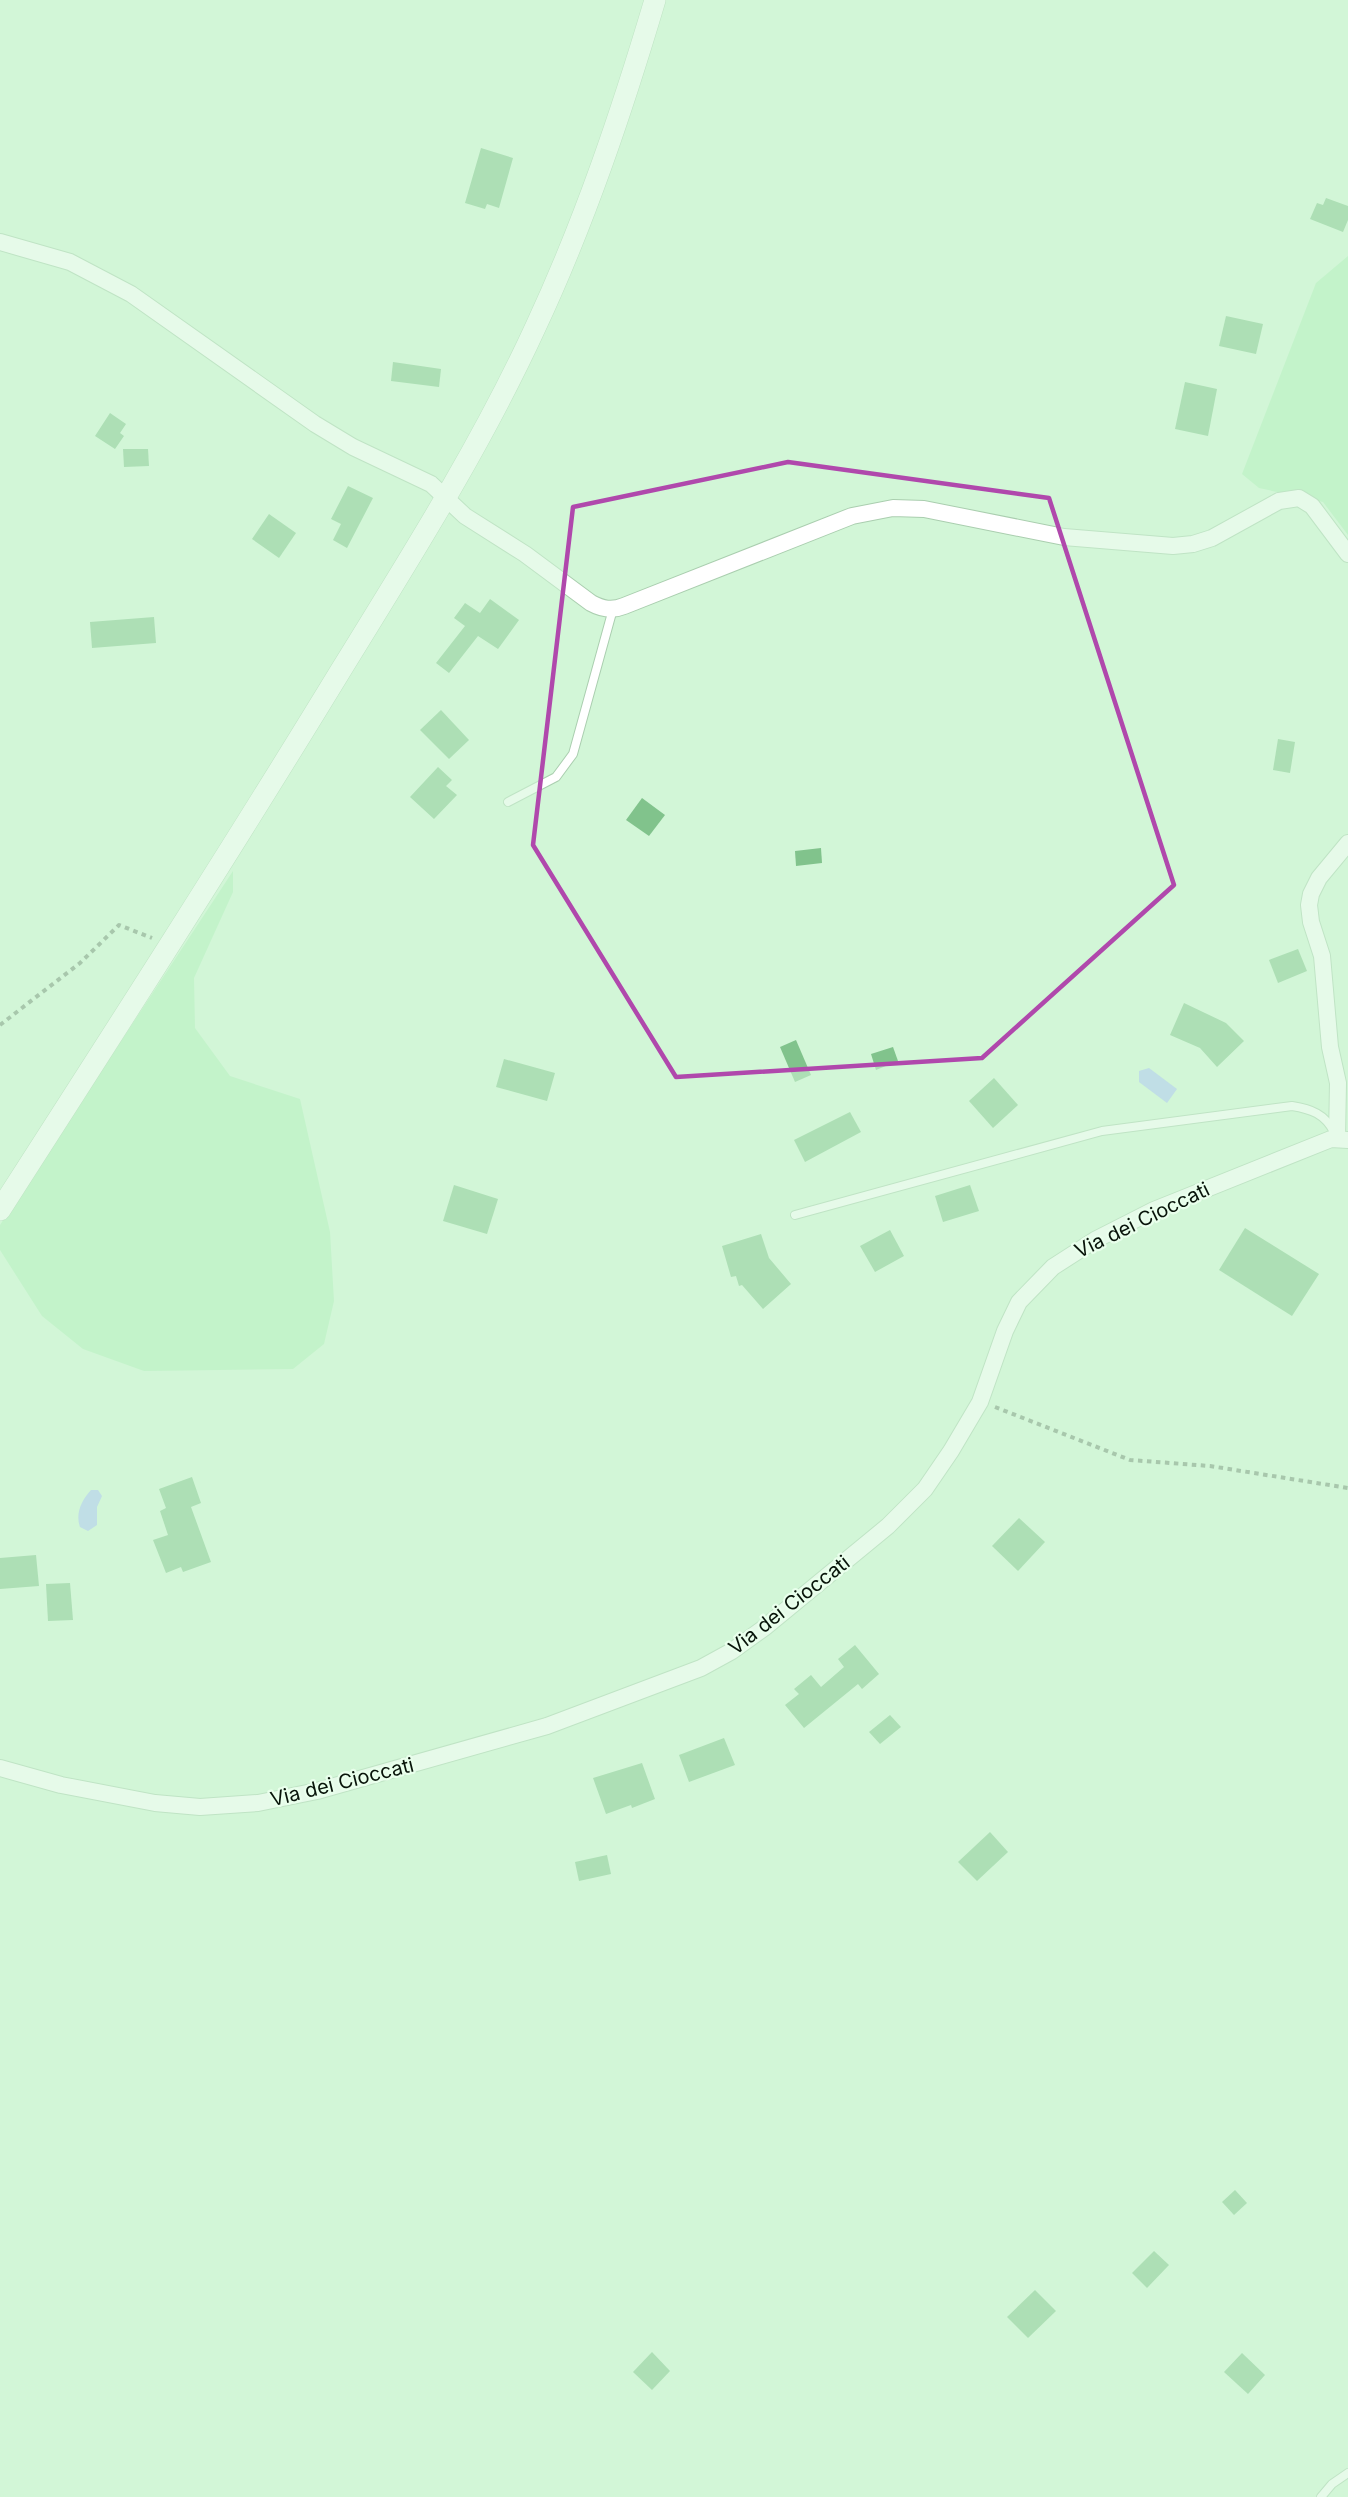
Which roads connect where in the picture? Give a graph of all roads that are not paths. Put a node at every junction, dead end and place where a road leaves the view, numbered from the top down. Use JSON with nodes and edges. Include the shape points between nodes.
{"nodes":[{"id":1,"x":655,"y":0,"type":"edge"},
{"id":2,"x":0,"y":242,"type":"edge"},
{"id":3,"x":446,"y":497,"type":"junction"},
{"id":4,"x":1348,"y":554,"type":"edge"},
{"id":5,"x":613,"y":609,"type":"junction"},
{"id":6,"x":508,"y":802,"type":"dead end"},
{"id":7,"x":1348,"y":843,"type":"edge"},
{"id":8,"x":1342,"y":1139,"type":"edge"},
{"id":9,"x":0,"y":1210,"type":"edge"},
{"id":10,"x":795,"y":1215,"type":"dead end"},
{"id":11,"x":0,"y":1768,"type":"edge"},
{"id":12,"x":1348,"y":2473,"type":"edge"},
{"id":13,"x":1322,"y":2497,"type":"edge"}],
"edges":[{"from":1,"to":3,"type":"street","via":[[617,123],[556,280],[523,353]]},
{"from":2,"to":3,"type":"street","via":[[57,258],[108,280],[315,424],[431,484]]},
{"from":3,"to":5,"type":"street","via":[[465,516],[591,603]]},
{"from":3,"to":9,"type":"street","via":[[234,846]]},
{"from":4,"to":5,"type":"street","via":[[1312,506],[1299,498],[1279,501],[1212,538],[1173,546],[1064,537],[924,509],[892,508],[852,516]]},
{"from":5,"to":6,"type":"lane","via":[[573,754],[556,777]]},
{"from":7,"to":8,"type":"street","via":[[1319,878],[1309,905],[1322,956]]},
{"from":8,"to":10,"type":"lane","via":[[1320,1115],[1292,1106],[1102,1131]]},
{"from":8,"to":11,"type":"street","name":"Via dei Cioccati","via":[[1154,1210],[1053,1267],[1013,1312],[980,1402],[938,1471],[906,1509],[773,1621],[721,1658],[547,1726],[298,1796],[244,1805],[155,1803]]},
{"from":12,"to":13,"type":"lane"}]}
